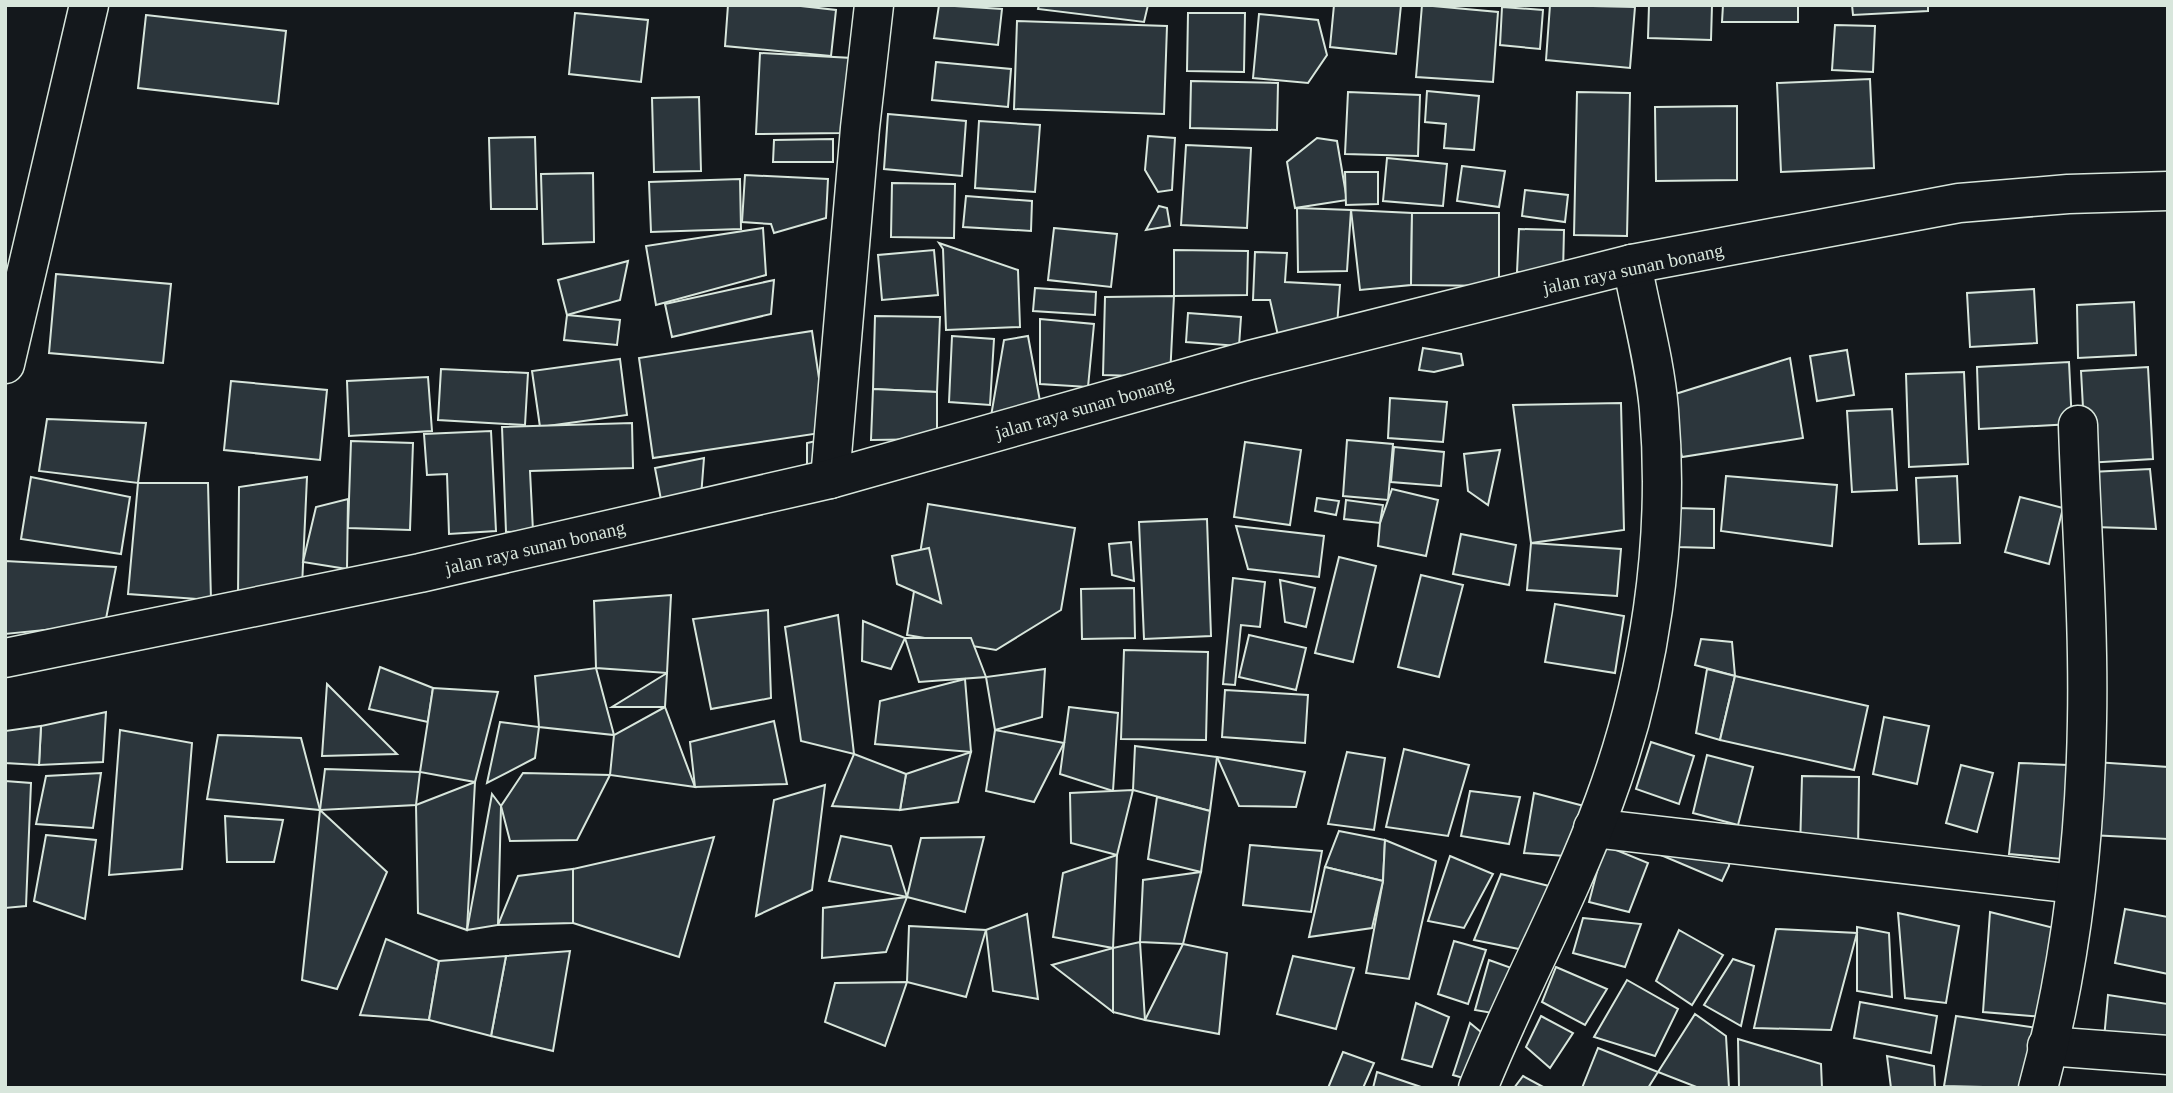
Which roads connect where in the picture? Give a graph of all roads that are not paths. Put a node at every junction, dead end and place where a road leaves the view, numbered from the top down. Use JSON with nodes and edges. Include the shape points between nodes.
{"nodes":[{"id":1,"x":89,"y":5,"type":"edge"},
{"id":2,"x":874,"y":5,"type":"edge"},
{"id":3,"x":2168,"y":191,"type":"edge"},
{"id":4,"x":1632,"y":264,"type":"junction"},
{"id":5,"x":5,"y":364,"type":"edge"},
{"id":6,"x":2078,"y":425,"type":"dead end"},
{"id":7,"x":830,"y":479,"type":"junction"},
{"id":8,"x":5,"y":658,"type":"edge"},
{"id":9,"x":1594,"y":828,"type":"junction"},
{"id":10,"x":2076,"y":884,"type":"junction"},
{"id":11,"x":2047,"y":1046,"type":"junction"},
{"id":12,"x":2168,"y":1055,"type":"edge"},
{"id":13,"x":1478,"y":1088,"type":"edge"},
{"id":14,"x":2038,"y":1088,"type":"edge"}],
"edges":[{"from":1,"to":5,"type":"street"},
{"from":2,"to":7,"type":"street"},
{"from":3,"to":4,"type":"street","name":"jalan raya sunan bonang","via":[[1959,204]]},
{"from":4,"to":7,"type":"street","name":"jalan raya sunan bonang","via":[[1250,359]]},
{"from":4,"to":9,"type":"street","via":[[1659,410],[1661,521],[1642,680]]},
{"from":6,"to":10,"type":"street","via":[[2087,721]]},
{"from":7,"to":8,"type":"street","name":"jalan raya sunan bonang","via":[[420,573]]},
{"from":9,"to":10,"type":"street"},
{"from":9,"to":13,"type":"street"},
{"from":10,"to":11,"type":"street"},
{"from":11,"to":12,"type":"street"},
{"from":11,"to":14,"type":"street"}]}
